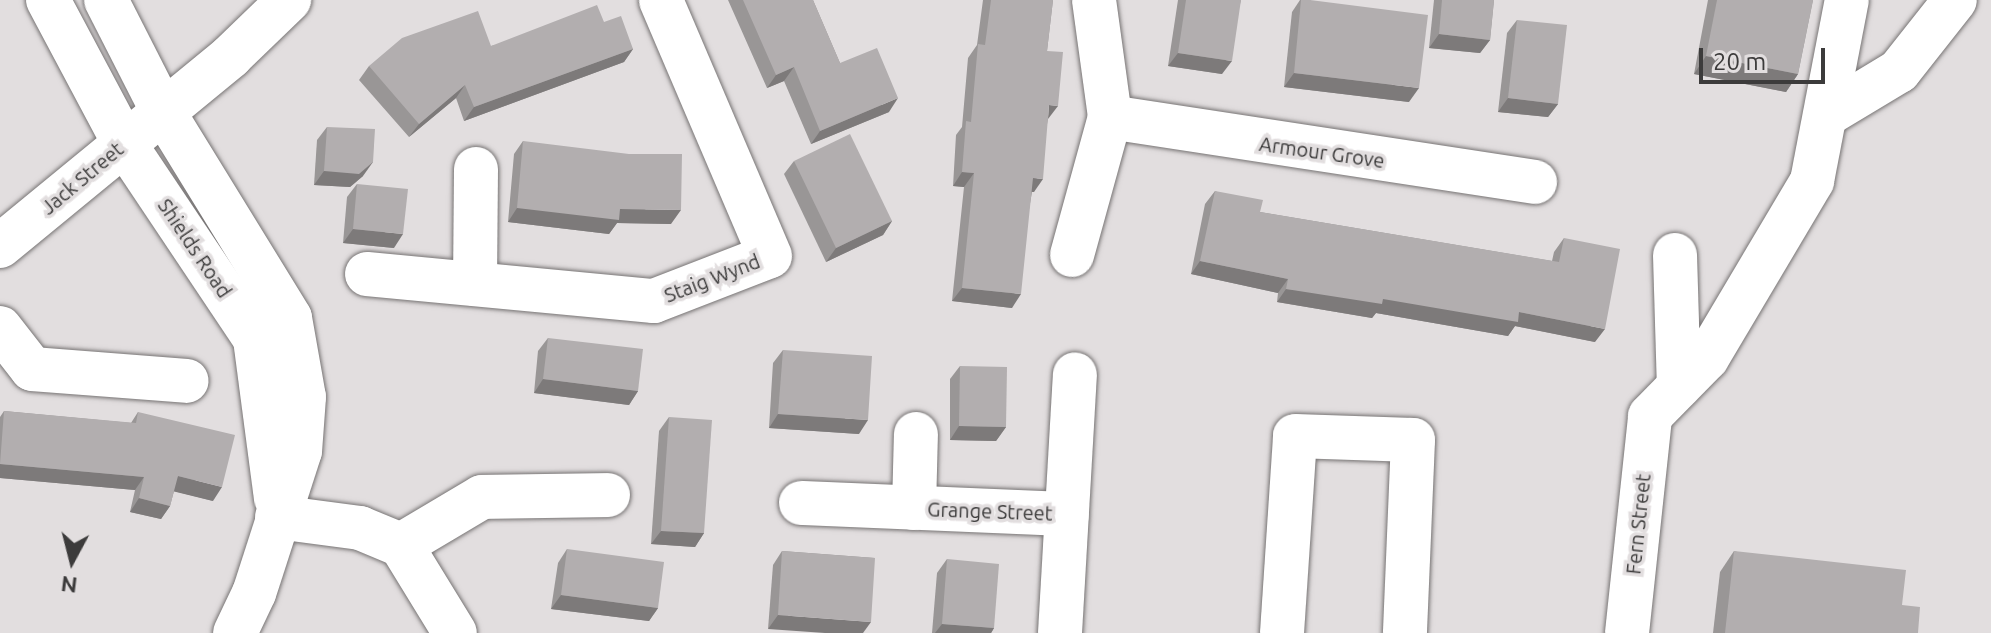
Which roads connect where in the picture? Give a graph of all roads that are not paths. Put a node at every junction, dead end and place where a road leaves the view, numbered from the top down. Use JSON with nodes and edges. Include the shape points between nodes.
{"nodes":[{"id":1,"x":48,"y":0,"type":"edge"},
{"id":2,"x":106,"y":0,"type":"edge"},
{"id":3,"x":289,"y":0,"type":"edge"},
{"id":4,"x":661,"y":0,"type":"edge"},
{"id":5,"x":1094,"y":0,"type":"edge"},
{"id":6,"x":1847,"y":0,"type":"edge"},
{"id":7,"x":1955,"y":0,"type":"edge"},
{"id":8,"x":161,"y":108,"type":"junction"},
{"id":9,"x":1826,"y":115,"type":"junction"},
{"id":10,"x":1110,"y":117,"type":"junction"},
{"id":11,"x":124,"y":143,"type":"junction"},
{"id":12,"x":476,"y":169,"type":"dead end"},
{"id":13,"x":1535,"y":182,"type":"dead end"},
{"id":14,"x":0,"y":246,"type":"edge"},
{"id":15,"x":1072,"y":255,"type":"dead end"},
{"id":16,"x":1675,"y":255,"type":"dead end"},
{"id":17,"x":367,"y":274,"type":"dead end"},
{"id":18,"x":475,"y":284,"type":"junction"},
{"id":19,"x":0,"y":328,"type":"edge"},
{"id":20,"x":1075,"y":374,"type":"dead end"},
{"id":21,"x":187,"y":381,"type":"dead end"},
{"id":22,"x":1664,"y":401,"type":"junction"},
{"id":23,"x":916,"y":434,"type":"dead end"},
{"id":24,"x":608,"y":495,"type":"dead end"},
{"id":25,"x":801,"y":503,"type":"dead end"},
{"id":26,"x":914,"y":508,"type":"junction"},
{"id":27,"x":1067,"y":514,"type":"junction"},
{"id":28,"x":277,"y":517,"type":"junction"},
{"id":29,"x":401,"y":545,"type":"junction"},
{"id":30,"x":235,"y":633,"type":"edge"},
{"id":31,"x":455,"y":633,"type":"edge"},
{"id":32,"x":1060,"y":633,"type":"edge"},
{"id":33,"x":1282,"y":633,"type":"edge"},
{"id":34,"x":1405,"y":633,"type":"edge"},
{"id":35,"x":1627,"y":633,"type":"edge"}],
"edges":[{"from":1,"to":11,"type":"street","name":"Shields Road"},
{"from":2,"to":8,"type":"street","name":"Shields Road"},
{"from":3,"to":8,"type":"street","name":"Jack Street","via":[[231,56]]},
{"from":4,"to":18,"type":"street","name":"Staig Wynd","via":[[770,256],[654,301]]},
{"from":5,"to":10,"type":"street"},
{"from":6,"to":9,"type":"street"},
{"from":7,"to":9,"type":"street","via":[[1899,71]]},
{"from":8,"to":11,"type":"street","name":"Jack Street"},
{"from":8,"to":28,"type":"street","name":"Shields Road","via":[[290,318],[303,411],[300,451]]},
{"from":9,"to":22,"type":"street","via":[[1812,181],[1707,358]]},
{"from":10,"to":13,"type":"street","name":"Armour Grove"},
{"from":10,"to":15,"type":"street"},
{"from":11,"to":14,"type":"street","name":"Jack Street"},
{"from":11,"to":28,"type":"street","name":"Shields Road","via":[[255,339]]},
{"from":12,"to":18,"type":"street"},
{"from":16,"to":22,"type":"street","name":"Fern Street"},
{"from":17,"to":18,"type":"street","name":"Staig Wynd"},
{"from":19,"to":21,"type":"street","via":[[32,369]]},
{"from":20,"to":27,"type":"street","name":"Grange Street"},
{"from":22,"to":35,"type":"street","name":"Fern Street"},
{"from":23,"to":26,"type":"street","name":"Grange Street"},
{"from":24,"to":29,"type":"street","via":[[482,497]]},
{"from":25,"to":26,"type":"street","name":"Grange Street"},
{"from":26,"to":27,"type":"street","name":"Grange Street"},
{"from":27,"to":32,"type":"street","name":"Grange Street"},
{"from":28,"to":29,"type":"street","via":[[360,528]]},
{"from":28,"to":30,"type":"street","name":"Shields Road","via":[[254,593]]},
{"from":29,"to":31,"type":"street"},
{"from":33,"to":34,"type":"street","via":[[1295,436],[1413,440]]}]}
